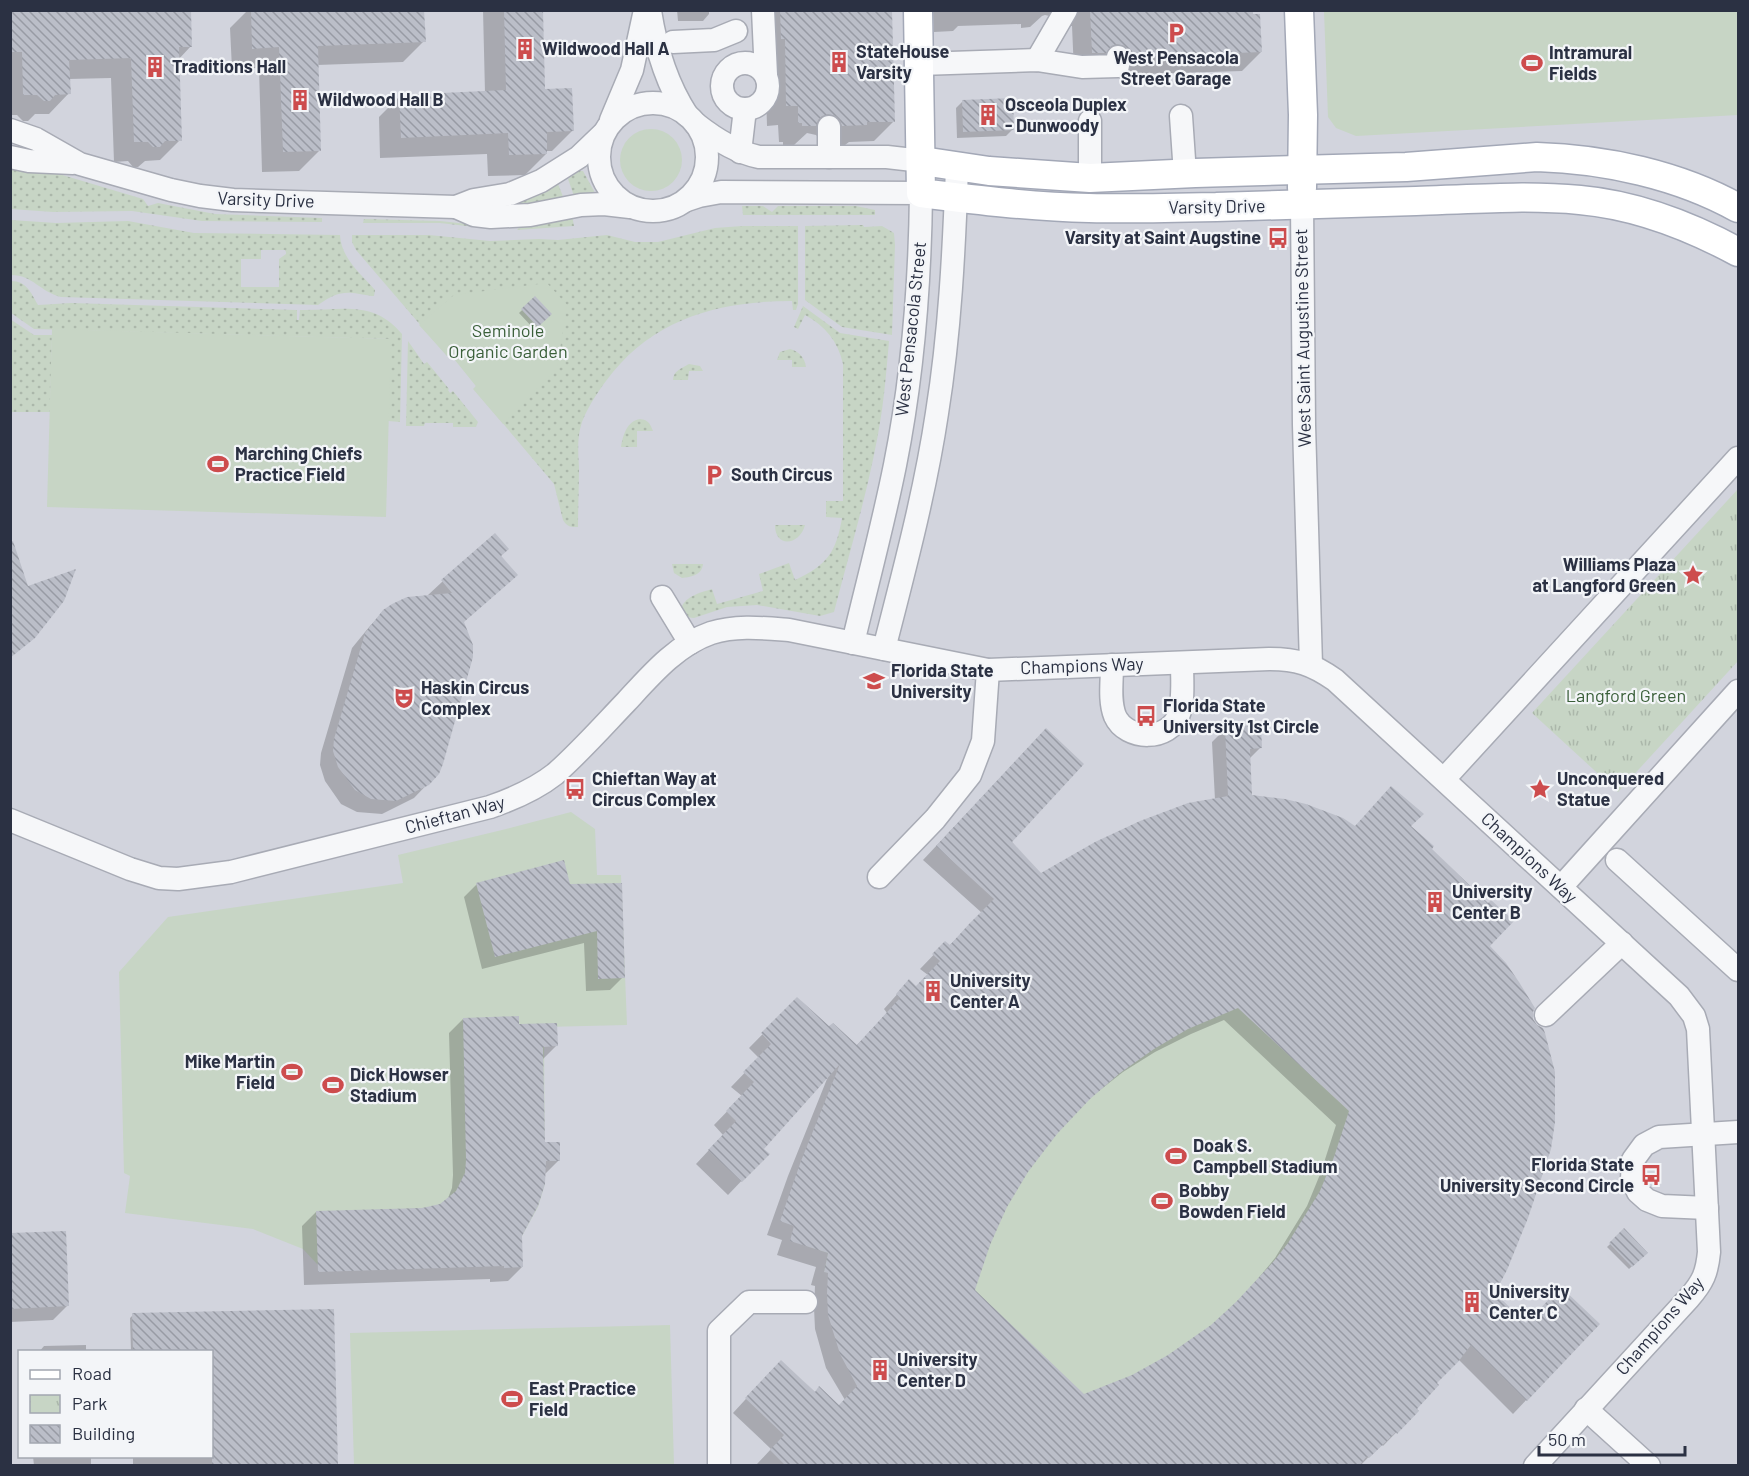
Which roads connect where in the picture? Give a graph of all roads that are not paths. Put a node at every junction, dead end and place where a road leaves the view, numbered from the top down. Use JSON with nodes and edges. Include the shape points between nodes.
{"nodes":[{"id":1,"x":645,"y":10,"type":"edge"},
{"id":2,"x":650,"y":10,"type":"edge"},
{"id":3,"x":763,"y":10,"type":"edge"},
{"id":4,"x":918,"y":10,"type":"edge"},
{"id":5,"x":1066,"y":10,"type":"edge"},
{"id":6,"x":1299,"y":10,"type":"edge"},
{"id":7,"x":735,"y":21,"type":"edge"},
{"id":8,"x":673,"y":42,"type":"dead end"},
{"id":9,"x":1118,"y":57,"type":"dead end"},
{"id":10,"x":1037,"y":60,"type":"junction"},
{"id":11,"x":737,"y":64,"type":"junction"},
{"id":12,"x":920,"y":64,"type":"junction"},
{"id":13,"x":765,"y":75,"type":"junction"},
{"id":14,"x":745,"y":110,"type":"junction"},
{"id":15,"x":1181,"y":116,"type":"dead end"},
{"id":16,"x":692,"y":120,"type":"junction"},
{"id":17,"x":1090,"y":121,"type":"dead end"},
{"id":18,"x":829,"y":127,"type":"dead end"},
{"id":19,"x":10,"y":130,"type":"edge"},
{"id":20,"x":606,"y":130,"type":"junction"},
{"id":21,"x":740,"y":152,"type":"junction"},
{"id":22,"x":10,"y":157,"type":"edge"},
{"id":23,"x":830,"y":157,"type":"junction"},
{"id":24,"x":922,"y":162,"type":"junction"},
{"id":25,"x":80,"y":164,"type":"junction"},
{"id":26,"x":957,"y":168,"type":"junction"},
{"id":27,"x":1302,"y":171,"type":"junction"},
{"id":28,"x":1185,"y":174,"type":"junction"},
{"id":29,"x":1090,"y":178,"type":"junction"},
{"id":30,"x":921,"y":193,"type":"junction"},
{"id":31,"x":956,"y":197,"type":"junction"},
{"id":32,"x":687,"y":200,"type":"junction"},
{"id":33,"x":1302,"y":204,"type":"junction"},
{"id":34,"x":456,"y":207,"type":"junction"},
{"id":35,"x":630,"y":207,"type":"junction"},
{"id":36,"x":1738,"y":208,"type":"edge"},
{"id":37,"x":1738,"y":252,"type":"edge"},
{"id":38,"x":1738,"y":458,"type":"edge"},
{"id":39,"x":662,"y":597,"type":"dead end"},
{"id":40,"x":690,"y":643,"type":"junction"},
{"id":41,"x":853,"y":643,"type":"junction"},
{"id":42,"x":884,"y":650,"type":"junction"},
{"id":43,"x":1182,"y":663,"type":"junction"},
{"id":44,"x":1112,"y":665,"type":"junction"},
{"id":45,"x":1311,"y":665,"type":"junction"},
{"id":46,"x":988,"y":670,"type":"junction"},
{"id":47,"x":1738,"y":691,"type":"edge"},
{"id":48,"x":1444,"y":779,"type":"junction"},
{"id":49,"x":10,"y":820,"type":"edge"},
{"id":50,"x":1617,"y":860,"type":"dead end"},
{"id":51,"x":879,"y":877,"type":"dead end"},
{"id":52,"x":1561,"y":887,"type":"junction"},
{"id":53,"x":1622,"y":943,"type":"junction"},
{"id":54,"x":1738,"y":970,"type":"edge"},
{"id":55,"x":1546,"y":1015,"type":"dead end"},
{"id":56,"x":1738,"y":1132,"type":"edge"},
{"id":57,"x":1703,"y":1134,"type":"junction"},
{"id":58,"x":1707,"y":1208,"type":"junction"},
{"id":59,"x":806,"y":1302,"type":"dead end"},
{"id":60,"x":1586,"y":1409,"type":"junction"},
{"id":61,"x":719,"y":1466,"type":"edge"},
{"id":62,"x":1535,"y":1466,"type":"edge"},
{"id":63,"x":1649,"y":1466,"type":"edge"}],
"edges":[{"from":1,"to":20,"type":"street","via":[[632,70]]},
{"from":2,"to":16,"type":"street","via":[[663,69]]},
{"from":3,"to":13,"type":"street"},
{"from":4,"to":12,"type":"main road","name":"West Pensacola Street"},
{"from":5,"to":10,"type":"street"},
{"from":6,"to":27,"type":"main road","name":"West Saint Augustine Street"},
{"from":7,"to":8,"type":"street","via":[[714,40]]},
{"from":7,"to":11,"type":"street"},
{"from":9,"to":10,"type":"street","via":[[1118,66],[1082,68]]},
{"from":10,"to":12,"type":"street"},
{"from":11,"to":13,"type":"street","via":[[751,63]]},
{"from":11,"to":14,"type":"street","via":[[724,75],[722,91],[730,104]]},
{"from":12,"to":24,"type":"main road","name":"West Pensacola Street"},
{"from":13,"to":14,"type":"street","via":[[768,85],[764,99]]},
{"from":14,"to":21,"type":"street"},
{"from":15,"to":28,"type":"street"},
{"from":16,"to":20,"type":"street","via":[[670,106],[643,104],[624,111]]},
{"from":16,"to":21,"type":"street","name":"Varsity Drive"},
{"from":16,"to":32,"type":"street","via":[[704,141],[707,158],[703,178]]},
{"from":17,"to":29,"type":"street"},
{"from":18,"to":23,"type":"street"},
{"from":19,"to":25,"type":"street","name":"Varsity Drive"},
{"from":20,"to":34,"type":"street","name":"Varsity Drive","via":[[590,148],[542,181],[510,194]]},
{"from":20,"to":35,"type":"street","via":[[598,154],[601,175],[616,198]]},
{"from":21,"to":23,"type":"street","name":"Varsity Drive","via":[[759,157]]},
{"from":22,"to":25,"type":"street","name":"Varsity Drive"},
{"from":23,"to":24,"type":"street","name":"Varsity Drive","via":[[895,157]]},
{"from":24,"to":26,"type":"main road","name":"Varsity Drive"},
{"from":24,"to":30,"type":"main road","name":"West Pensacola Street"},
{"from":25,"to":34,"type":"street","name":"Varsity Drive","via":[[171,190],[233,200]]},
{"from":26,"to":29,"type":"main road","name":"Varsity Drive"},
{"from":26,"to":31,"type":"street","name":"West Pensacola Street"},
{"from":27,"to":28,"type":"main road","name":"Varsity Drive"},
{"from":27,"to":33,"type":"main road","name":"West Saint Augustine Street"},
{"from":27,"to":36,"type":"main road","name":"Varsity Drive","via":[[1557,158],[1666,178]]},
{"from":28,"to":29,"type":"main road","name":"Varsity Drive"},
{"from":30,"to":31,"type":"main road","name":"Varsity Drive"},
{"from":30,"to":32,"type":"street","name":"Varsity Drive","via":[[721,192]]},
{"from":30,"to":41,"type":"street","name":"West Pensacola Street","via":[[917,306],[904,410]]},
{"from":31,"to":33,"type":"main road","name":"Varsity Drive","via":[[1089,208]]},
{"from":31,"to":42,"type":"street","name":"West Pensacola Street","via":[[938,410],[916,523]]},
{"from":32,"to":35,"type":"street","via":[[656,212]]},
{"from":33,"to":37,"type":"main road","name":"Varsity Drive","via":[[1496,198],[1582,200],[1650,214]]},
{"from":33,"to":45,"type":"street","name":"West Saint Augustine Street"},
{"from":34,"to":35,"type":"street","name":"Varsity Drive","via":[[474,215],[491,216],[530,215],[581,205]]},
{"from":38,"to":48,"type":"street"},
{"from":39,"to":40,"type":"street"},
{"from":40,"to":41,"type":"street","name":"Chieftan Way","via":[[711,633],[760,628]]},
{"from":40,"to":49,"type":"street","name":"Chieftan Way","via":[[650,676],[553,775],[513,799],[490,807],[231,872],[178,879],[130,869]]},
{"from":41,"to":42,"type":"street","name":"Champions Way"},
{"from":42,"to":46,"type":"street","name":"Champions Way"},
{"from":43,"to":44,"type":"street","name":"Champions Way"},
{"from":43,"to":44,"type":"street","via":[[1179,716],[1160,733],[1147,736],[1133,734],[1116,718],[1111,702]]},
{"from":43,"to":45,"type":"street","name":"Champions Way","via":[[1285,659]]},
{"from":44,"to":46,"type":"street","name":"Champions Way"},
{"from":45,"to":48,"type":"street","name":"Champions Way","via":[[1335,680]]},
{"from":46,"to":51,"type":"street","via":[[983,741],[970,775],[935,819]]},
{"from":47,"to":52,"type":"street"},
{"from":48,"to":52,"type":"street","name":"Champions Way"},
{"from":50,"to":54,"type":"street"},
{"from":52,"to":53,"type":"street","name":"Champions Way"},
{"from":53,"to":55,"type":"street"},
{"from":53,"to":57,"type":"street","name":"Champions Way","via":[[1679,996],[1694,1016],[1700,1043]]},
{"from":56,"to":57,"type":"street"},
{"from":57,"to":58,"type":"street","name":"Champions Way"},
{"from":57,"to":58,"type":"street","via":[[1659,1137],[1644,1145],[1633,1160],[1632,1179],[1638,1192],[1654,1203]]},
{"from":58,"to":60,"type":"street","name":"Champions Way","via":[[1709,1252],[1704,1280]]},
{"from":59,"to":61,"type":"street","via":[[749,1302],[719,1331]]},
{"from":60,"to":62,"type":"street","name":"Champions Way"},
{"from":60,"to":63,"type":"street"}]}
